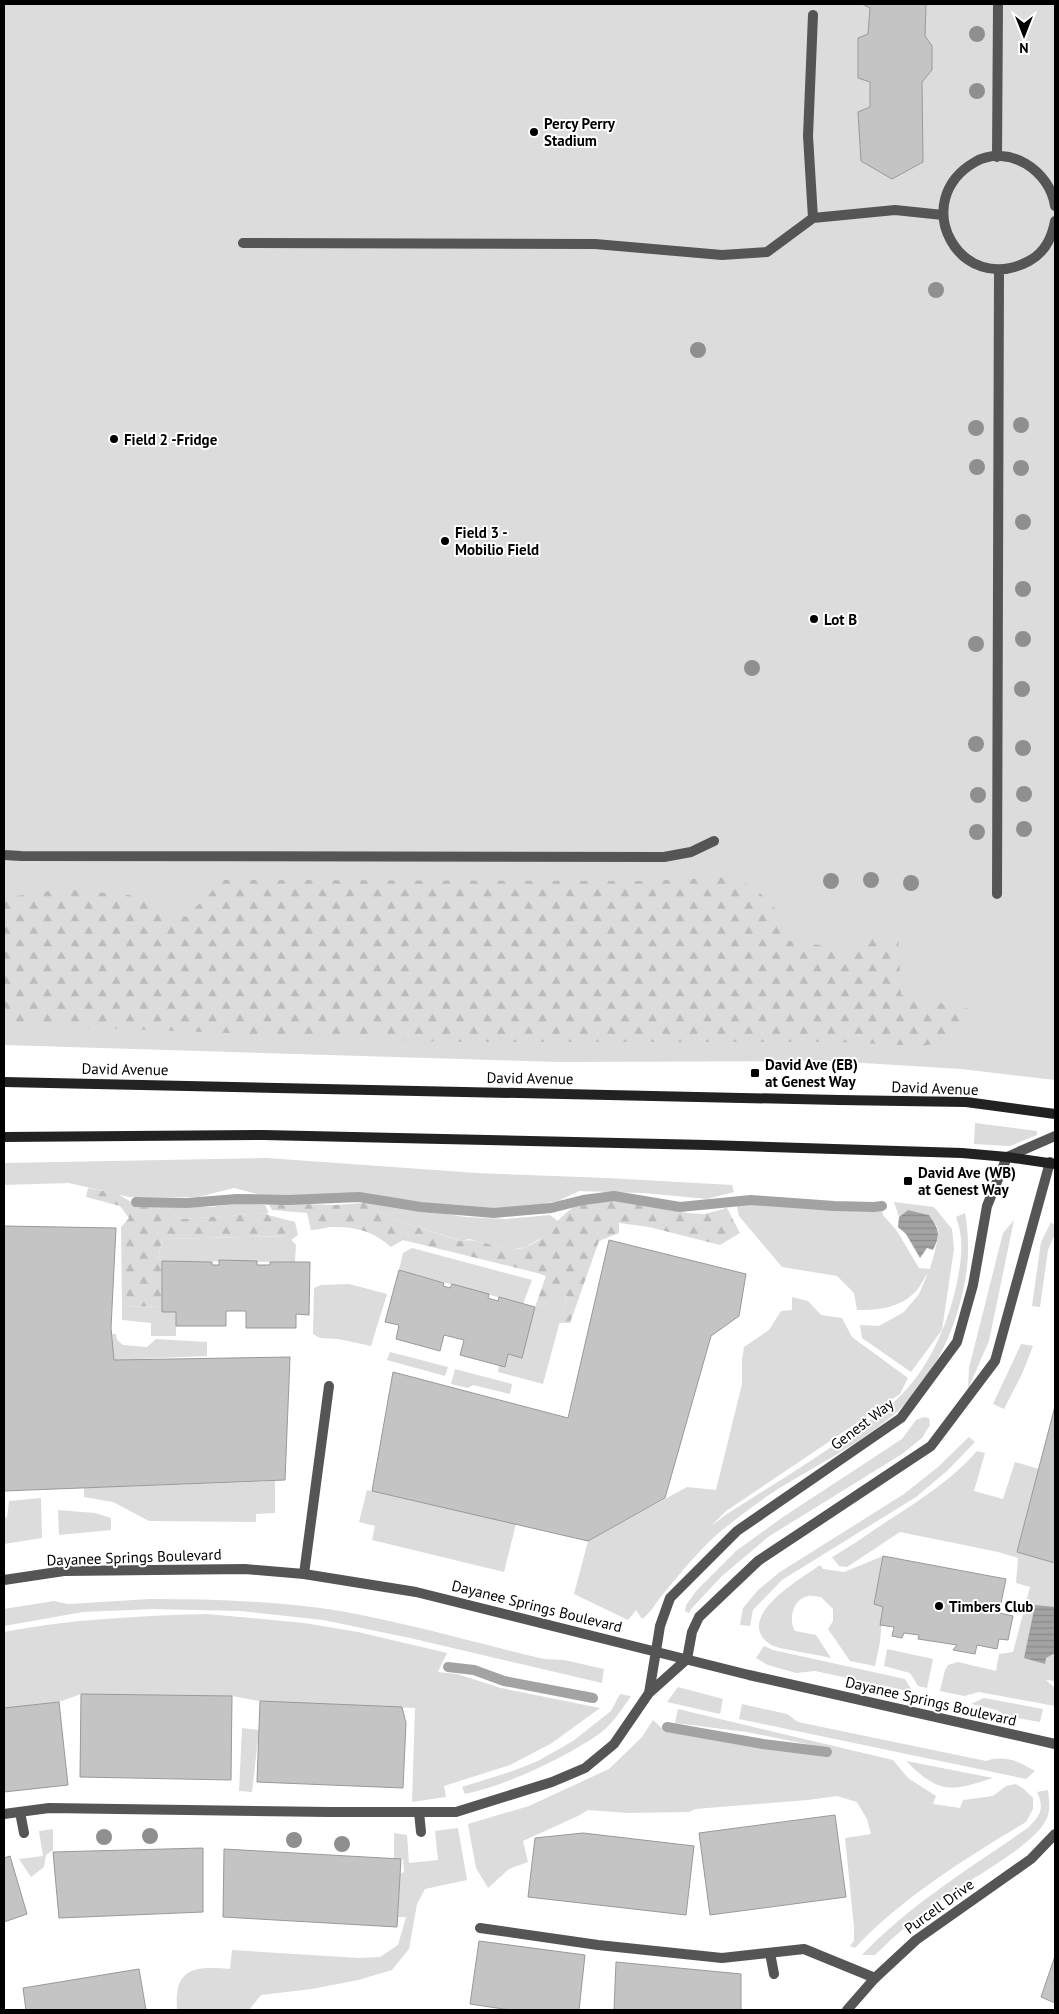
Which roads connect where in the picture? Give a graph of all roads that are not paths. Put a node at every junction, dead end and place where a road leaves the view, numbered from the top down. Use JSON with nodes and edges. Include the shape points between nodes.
{"nodes":[{"id":1,"x":998,"y":4,"type":"edge"},
{"id":2,"x":813,"y":15,"type":"dead end"},
{"id":3,"x":997,"y":156,"type":"junction"},
{"id":4,"x":1055,"y":206,"type":"edge"},
{"id":5,"x":944,"y":215,"type":"junction"},
{"id":6,"x":813,"y":218,"type":"junction"},
{"id":7,"x":1055,"y":222,"type":"edge"},
{"id":8,"x":243,"y":243,"type":"dead end"},
{"id":9,"x":999,"y":270,"type":"junction"},
{"id":10,"x":714,"y":841,"type":"dead end"},
{"id":11,"x":4,"y":854,"type":"edge"},
{"id":12,"x":998,"y":894,"type":"dead end"},
{"id":13,"x":4,"y":1082,"type":"edge"},
{"id":14,"x":1055,"y":1114,"type":"edge"},
{"id":15,"x":1055,"y":1136,"type":"edge"},
{"id":16,"x":4,"y":1137,"type":"edge"},
{"id":17,"x":1007,"y":1156,"type":"junction"},
{"id":18,"x":1052,"y":1163,"type":"edge"},
{"id":19,"x":329,"y":1386,"type":"dead end"},
{"id":20,"x":304,"y":1574,"type":"junction"},
{"id":21,"x":4,"y":1580,"type":"edge"},
{"id":22,"x":656,"y":1651,"type":"junction"},
{"id":23,"x":687,"y":1659,"type":"junction"},
{"id":24,"x":649,"y":1693,"type":"junction"},
{"id":25,"x":1055,"y":1744,"type":"edge"},
{"id":26,"x":20,"y":1812,"type":"junction"},
{"id":27,"x":419,"y":1812,"type":"junction"},
{"id":28,"x":4,"y":1814,"type":"edge"},
{"id":29,"x":421,"y":1832,"type":"dead end"},
{"id":30,"x":24,"y":1833,"type":"dead end"},
{"id":31,"x":1055,"y":1834,"type":"edge"},
{"id":32,"x":480,"y":1928,"type":"dead end"},
{"id":33,"x":770,"y":1953,"type":"junction"},
{"id":34,"x":774,"y":1974,"type":"dead end"},
{"id":35,"x":875,"y":1978,"type":"junction"},
{"id":36,"x":847,"y":2010,"type":"edge"}],
"edges":[{"from":1,"to":3,"type":"street"},
{"from":2,"to":6,"type":"street","via":[[808,136]]},
{"from":3,"to":4,"type":"street","via":[[1016,159],[1032,167],[1046,180]]},
{"from":3,"to":5,"type":"street","via":[[978,161],[961,171],[949,187],[943,206]]},
{"from":5,"to":6,"type":"street","via":[[895,210]]},
{"from":5,"to":9,"type":"street","via":[[944,226],[952,244],[965,258],[982,267]]},
{"from":6,"to":8,"type":"street","via":[[767,252],[722,255],[595,244]]},
{"from":7,"to":9,"type":"street","via":[[1046,247],[1034,258],[1019,266]]},
{"from":9,"to":12,"type":"street"},
{"from":10,"to":11,"type":"street","via":[[691,852],[664,857]]},
{"from":13,"to":14,"type":"main road","name":"David Avenue","via":[[966,1102]]},
{"from":15,"to":17,"type":"street"},
{"from":16,"to":17,"type":"main road","via":[[273,1135]]},
{"from":17,"to":18,"type":"main road"},
{"from":17,"to":22,"type":"street","name":"Genest Way","via":[[986,1206],[974,1285],[957,1342],[901,1418],[737,1531],[670,1598],[660,1626]]},
{"from":18,"to":23,"type":"street","via":[[995,1362],[932,1446],[758,1561],[699,1617],[692,1632]]},
{"from":19,"to":20,"type":"street"},
{"from":20,"to":21,"type":"street","name":"Dayanee Springs Boulevard","via":[[245,1569],[64,1571]]},
{"from":20,"to":22,"type":"street","name":"Dayanee Springs Boulevard","via":[[416,1592]]},
{"from":22,"to":23,"type":"street","name":"Dayanee Springs Boulevard"},
{"from":22,"to":24,"type":"street","name":"Genest Way"},
{"from":23,"to":24,"type":"street"},
{"from":23,"to":25,"type":"street","name":"Dayanee Springs Boulevard"},
{"from":24,"to":27,"type":"street","via":[[614,1744],[585,1768],[552,1782],[456,1812]]},
{"from":26,"to":27,"type":"street","via":[[49,1808]]},
{"from":26,"to":28,"type":"street"},
{"from":26,"to":30,"type":"street"},
{"from":27,"to":29,"type":"street"},
{"from":31,"to":35,"type":"street","name":"Purcell Drive","via":[[1031,1859],[916,1940]]},
{"from":32,"to":33,"type":"street","via":[[722,1958]]},
{"from":33,"to":34,"type":"street"},
{"from":33,"to":35,"type":"street","via":[[804,1949]]},
{"from":35,"to":36,"type":"street","name":"Purcell Drive"}]}
